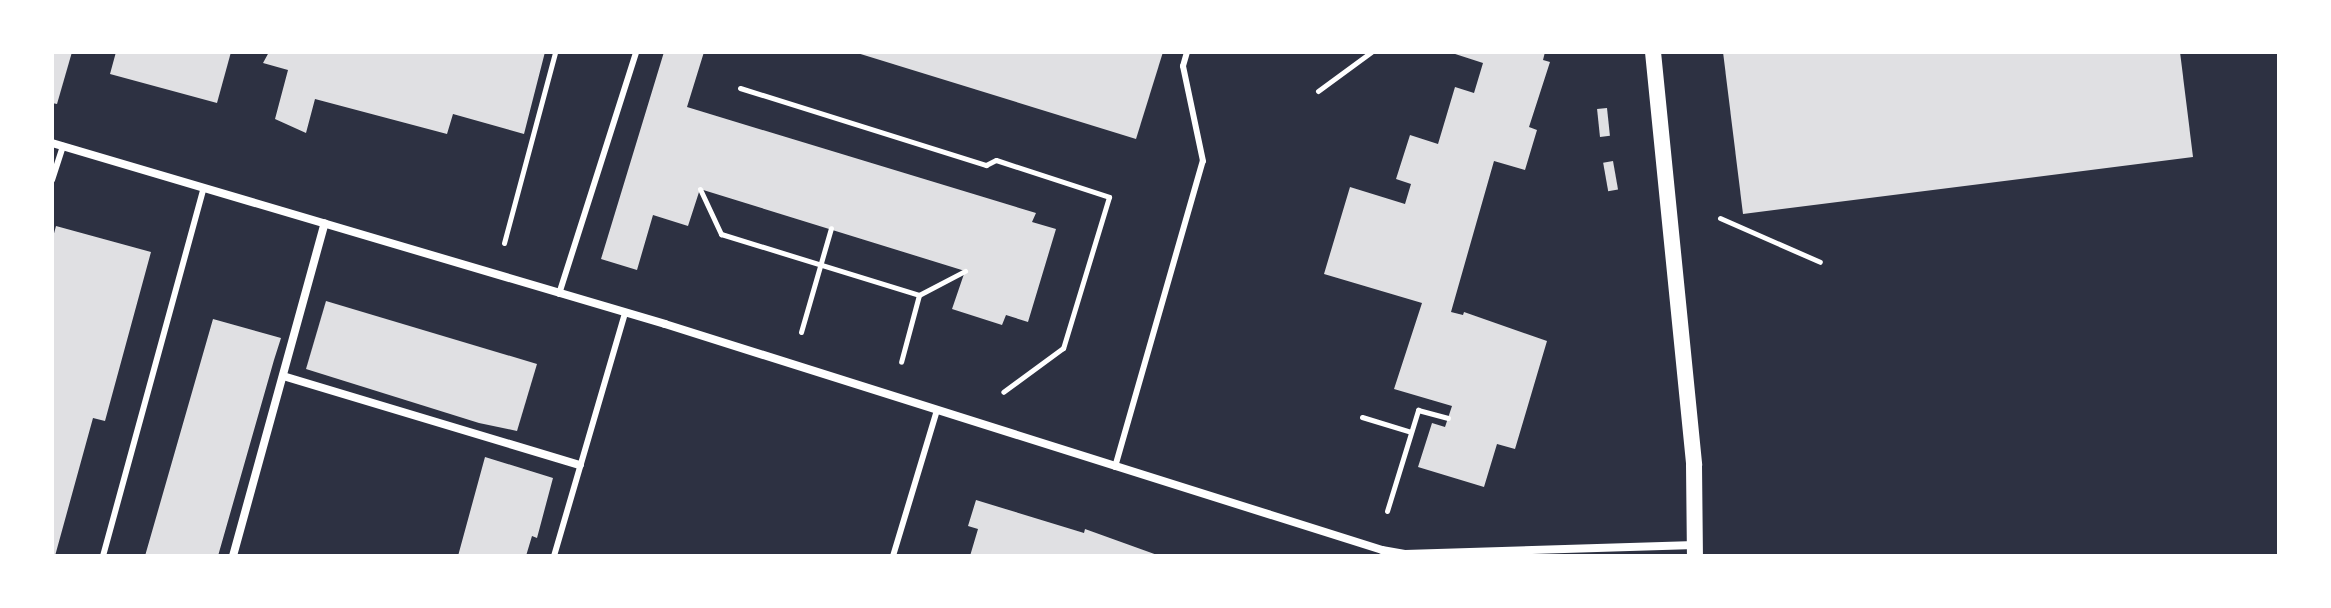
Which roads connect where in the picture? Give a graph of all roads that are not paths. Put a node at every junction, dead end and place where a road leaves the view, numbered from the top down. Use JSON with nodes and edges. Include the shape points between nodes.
{"nodes":[{"id":1,"x":636,"y":52,"type":"edge"},
{"id":2,"x":1187,"y":52,"type":"edge"},
{"id":3,"x":1653,"y":52,"type":"edge"},
{"id":4,"x":52,"y":143,"type":"edge"},
{"id":5,"x":63,"y":146,"type":"junction"},
{"id":6,"x":52,"y":180,"type":"edge"},
{"id":7,"x":204,"y":188,"type":"junction"},
{"id":8,"x":325,"y":223,"type":"junction"},
{"id":9,"x":559,"y":294,"type":"junction"},
{"id":10,"x":625,"y":313,"type":"junction"},
{"id":11,"x":283,"y":376,"type":"junction"},
{"id":12,"x":937,"y":410,"type":"junction"},
{"id":13,"x":580,"y":465,"type":"junction"},
{"id":14,"x":1115,"y":467,"type":"junction"},
{"id":15,"x":1695,"y":551,"type":"edge"},
{"id":16,"x":1381,"y":553,"type":"edge"},
{"id":17,"x":103,"y":556,"type":"edge"},
{"id":18,"x":233,"y":556,"type":"edge"},
{"id":19,"x":554,"y":556,"type":"edge"},
{"id":20,"x":893,"y":556,"type":"edge"}],
"edges":[{"from":1,"to":9,"type":"lane"},
{"from":2,"to":14,"type":"lane","via":[[1183,66],[1203,161]]},
{"from":3,"to":15,"type":"main road","via":[[1694,465]]},
{"from":4,"to":5,"type":"street"},
{"from":5,"to":6,"type":"lane"},
{"from":5,"to":7,"type":"street"},
{"from":7,"to":8,"type":"street"},
{"from":7,"to":17,"type":"lane"},
{"from":8,"to":9,"type":"street"},
{"from":8,"to":11,"type":"street"},
{"from":9,"to":10,"type":"street"},
{"from":10,"to":12,"type":"street"},
{"from":10,"to":13,"type":"lane"},
{"from":11,"to":13,"type":"street"},
{"from":11,"to":18,"type":"street"},
{"from":12,"to":14,"type":"street"},
{"from":12,"to":20,"type":"lane"},
{"from":13,"to":19,"type":"lane"},
{"from":14,"to":16,"type":"street"},
{"from":15,"to":16,"type":"street"}]}
